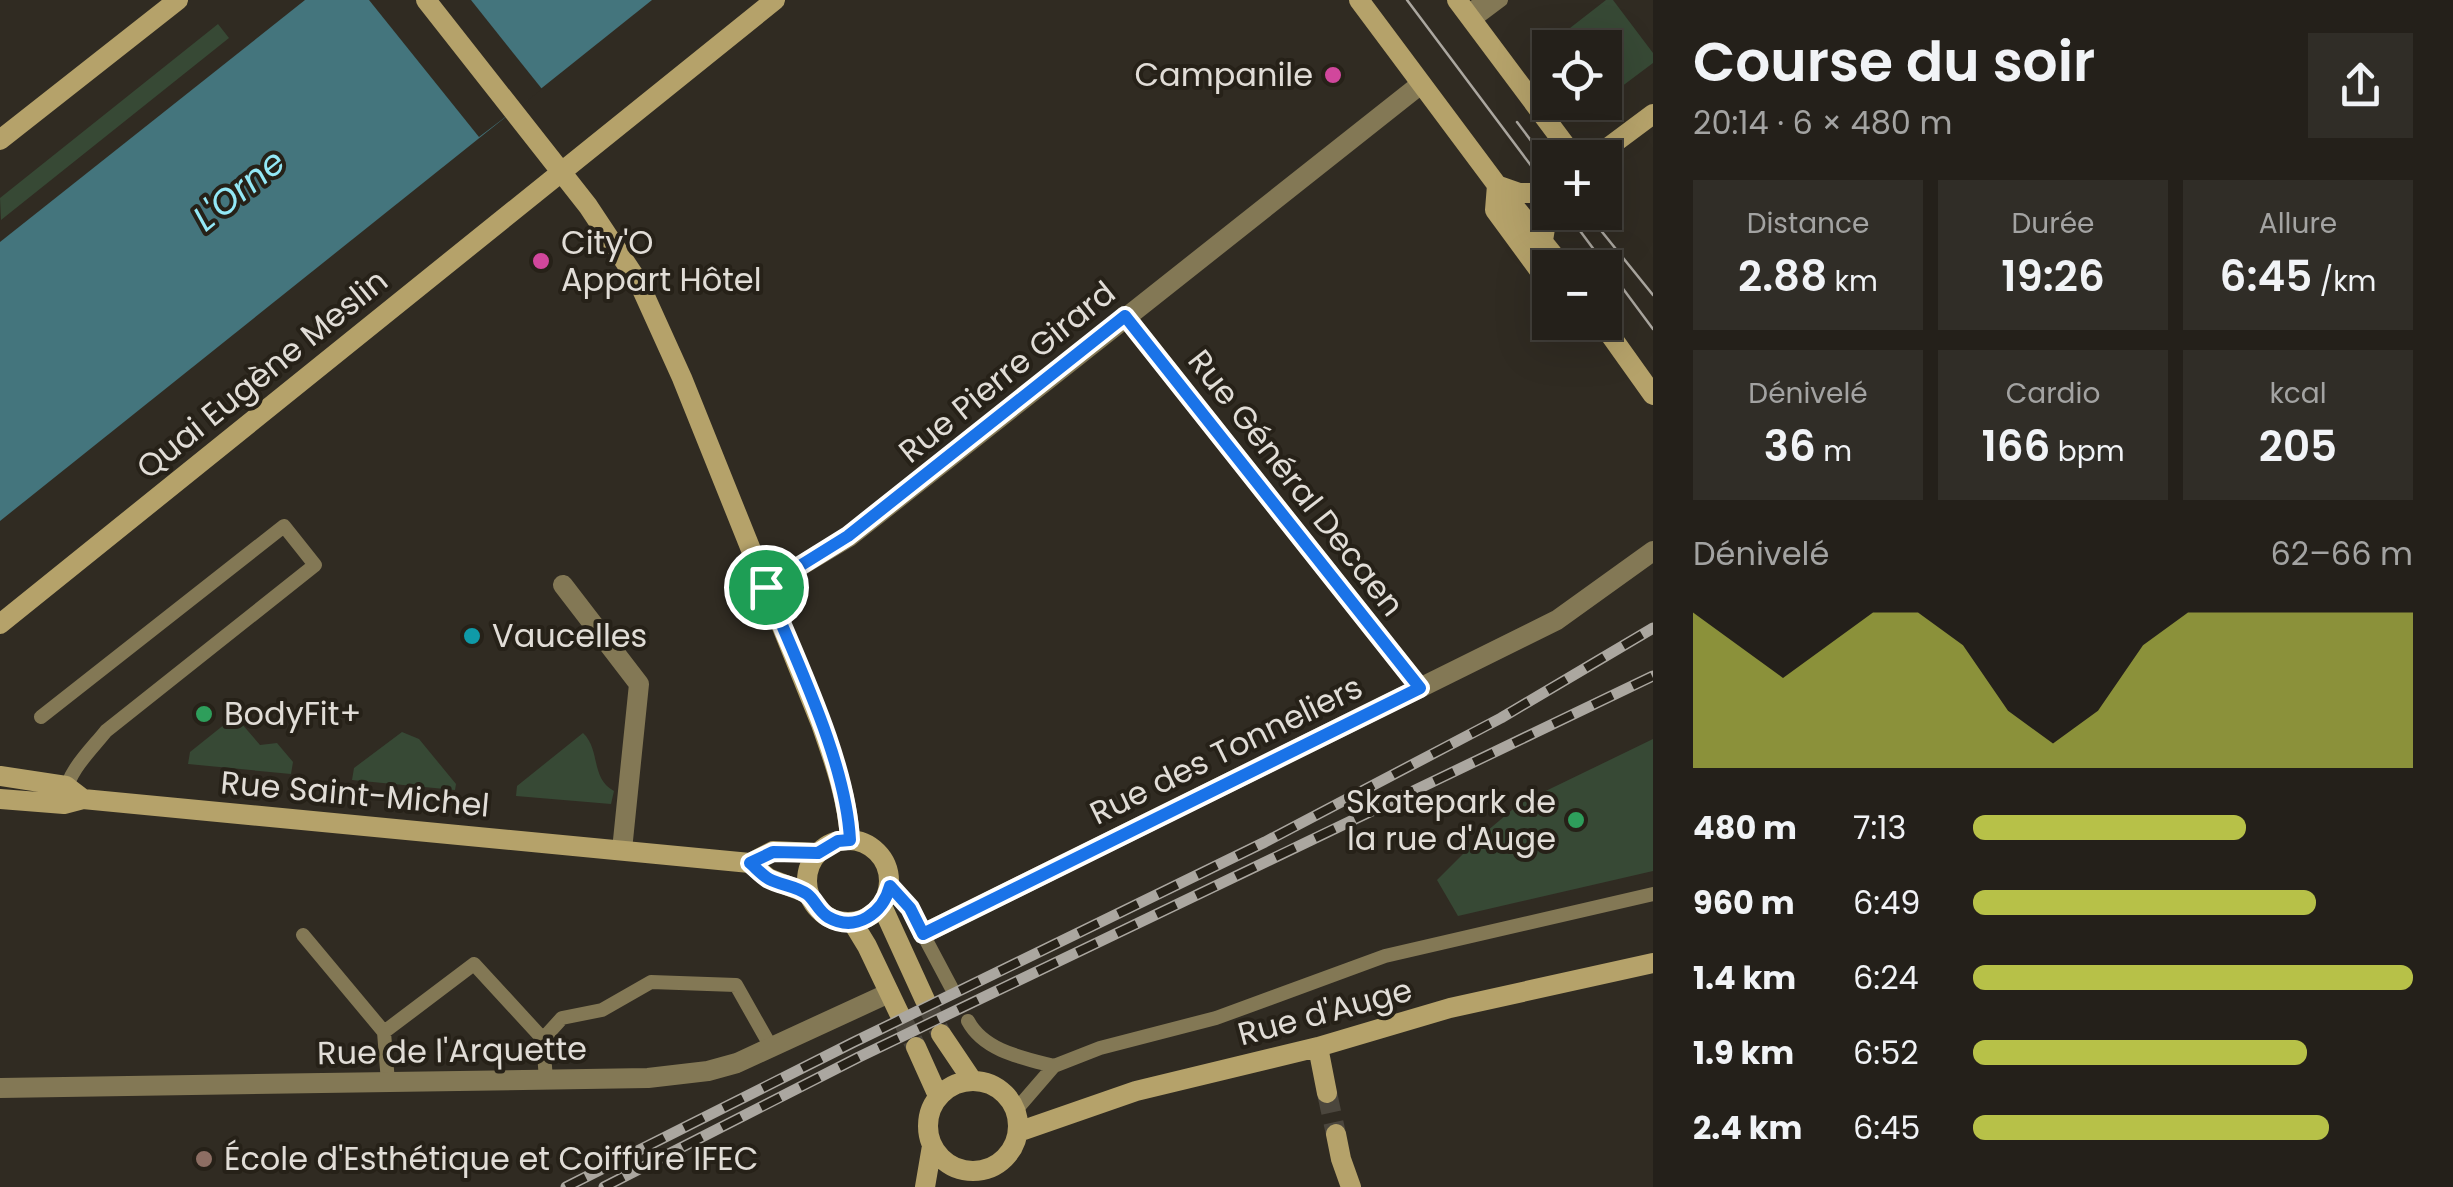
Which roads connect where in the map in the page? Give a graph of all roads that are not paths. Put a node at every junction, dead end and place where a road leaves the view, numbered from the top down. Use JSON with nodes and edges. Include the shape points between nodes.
{"nodes":[{"id":1,"x":178,"y":0,"type":"edge"},
{"id":2,"x":426,"y":0,"type":"edge"},
{"id":3,"x":775,"y":0,"type":"edge"},
{"id":4,"x":1358,"y":0,"type":"edge"},
{"id":5,"x":1501,"y":0,"type":"edge"},
{"id":6,"x":1470,"y":8,"type":"edge"},
{"id":7,"x":1421,"y":84,"type":"junction"},
{"id":8,"x":1653,"y":114,"type":"edge"},
{"id":9,"x":0,"y":140,"type":"edge"},
{"id":10,"x":1563,"y":140,"type":"edge"},
{"id":11,"x":1618,"y":140,"type":"edge"},
{"id":12,"x":562,"y":171,"type":"junction"},
{"id":13,"x":1498,"y":186,"type":"junction"},
{"id":14,"x":1532,"y":194,"type":"edge"},
{"id":15,"x":1544,"y":230,"type":"edge"},
{"id":16,"x":1543,"y":239,"type":"junction"},
{"id":17,"x":1543,"y":250,"type":"edge"},
{"id":18,"x":1551,"y":250,"type":"edge"},
{"id":19,"x":1532,"y":261,"type":"edge"},
{"id":20,"x":1125,"y":316,"type":"junction"},
{"id":21,"x":1611,"y":340,"type":"edge"},
{"id":22,"x":1653,"y":394,"type":"edge"},
{"id":23,"x":1653,"y":550,"type":"edge"},
{"id":24,"x":563,"y":585,"type":"dead end"},
{"id":25,"x":766,"y":587,"type":"junction"},
{"id":26,"x":0,"y":624,"type":"edge"},
{"id":27,"x":1420,"y":688,"type":"junction"},
{"id":28,"x":41,"y":717,"type":"dead end"},
{"id":29,"x":0,"y":776,"type":"edge"},
{"id":30,"x":71,"y":796,"type":"junction"},
{"id":31,"x":0,"y":799,"type":"edge"},
{"id":32,"x":850,"y":840,"type":"junction"},
{"id":33,"x":622,"y":850,"type":"junction"},
{"id":34,"x":818,"y":853,"type":"junction"},
{"id":35,"x":750,"y":863,"type":"junction"},
{"id":36,"x":890,"y":886,"type":"junction"},
{"id":37,"x":809,"y":894,"type":"junction"},
{"id":38,"x":1653,"y":894,"type":"edge"},
{"id":39,"x":882,"y":906,"type":"junction"},
{"id":40,"x":854,"y":923,"type":"junction"},
{"id":41,"x":923,"y":934,"type":"junction"},
{"id":42,"x":303,"y":935,"type":"dead end"},
{"id":43,"x":1653,"y":962,"type":"edge"},
{"id":44,"x":951,"y":987,"type":"dead end"},
{"id":45,"x":889,"y":993,"type":"junction"},
{"id":46,"x":925,"y":1000,"type":"tunnel mouth"},
{"id":47,"x":898,"y":1013,"type":"tunnel mouth"},
{"id":48,"x":968,"y":1021,"type":"dead end"},
{"id":49,"x":384,"y":1032,"type":"junction"},
{"id":50,"x":942,"y":1034,"type":"tunnel mouth"},
{"id":51,"x":544,"y":1039,"type":"junction"},
{"id":52,"x":771,"y":1047,"type":"junction"},
{"id":53,"x":916,"y":1047,"type":"tunnel mouth"},
{"id":54,"x":1318,"y":1047,"type":"junction"},
{"id":55,"x":1054,"y":1066,"type":"junction"},
{"id":56,"x":546,"y":1080,"type":"junction"},
{"id":57,"x":972,"y":1080,"type":"junction"},
{"id":58,"x":388,"y":1082,"type":"junction"},
{"id":59,"x":0,"y":1088,"type":"edge"},
{"id":60,"x":1328,"y":1093,"type":"tunnel mouth"},
{"id":61,"x":938,"y":1096,"type":"junction"},
{"id":62,"x":1016,"y":1110,"type":"junction"},
{"id":63,"x":1018,"y":1132,"type":"junction"},
{"id":64,"x":1336,"y":1134,"type":"tunnel mouth"},
{"id":65,"x":932,"y":1146,"type":"junction"},
{"id":66,"x":981,"y":1178,"type":"edge"},
{"id":67,"x":926,"y":1187,"type":"edge"},
{"id":68,"x":1351,"y":1187,"type":"edge"}],
"edges":[{"from":1,"to":9,"type":"main road"},
{"from":2,"to":12,"type":"main road"},
{"from":3,"to":12,"type":"main road","name":"Quai Eugène Meslin"},
{"from":4,"to":7,"type":"main road"},
{"from":5,"to":6,"type":"lane"},
{"from":6,"to":10,"type":"main road"},
{"from":7,"to":13,"type":"main road"},
{"from":7,"to":20,"type":"street","name":"Rue Pierre Girard"},
{"from":8,"to":11,"type":"main road"},
{"from":12,"to":25,"type":"main road","via":[[654,312]]},
{"from":12,"to":26,"type":"main road","name":"Quai Eugène Meslin"},
{"from":13,"to":14,"type":"main road"},
{"from":13,"to":16,"type":"main road"},
{"from":13,"to":19,"type":"main road","via":[[1495,210]]},
{"from":15,"to":16,"type":"main road"},
{"from":16,"to":17,"type":"main road"},
{"from":16,"to":18,"type":"main road"},
{"from":20,"to":25,"type":"street","name":"Rue Pierre Girard","via":[[848,536]]},
{"from":20,"to":27,"type":"street","name":"Rue Général Decaen"},
{"from":21,"to":22,"type":"main road"},
{"from":23,"to":27,"type":"street","name":"Rue des Tonneliers","via":[[1557,620]]},
{"from":24,"to":33,"type":"street","via":[[640,684]]},
{"from":25,"to":32,"type":"main road","via":[[833,759]]},
{"from":27,"to":41,"type":"street","name":"Rue des Tonneliers"},
{"from":28,"to":30,"type":"lane","via":[[284,526],[315,565],[106,731],[82,760]]},
{"from":29,"to":30,"type":"main road","name":"Rue Saint-Michel"},
{"from":30,"to":31,"type":"main road","name":"Rue Saint-Michel"},
{"from":30,"to":33,"type":"main road","name":"Rue Saint-Michel"},
{"from":32,"to":34,"type":"main road"},
{"from":32,"to":36,"type":"main road","via":[[875,849]]},
{"from":33,"to":35,"type":"main road","name":"Rue Saint-Michel"},
{"from":34,"to":35,"type":"main road","name":"Rue Saint-Michel","via":[[773,852]]},
{"from":34,"to":37,"type":"main road","via":[[806,880]]},
{"from":35,"to":37,"type":"main road","name":"Rue Saint-Michel"},
{"from":36,"to":39,"type":"main road"},
{"from":36,"to":41,"type":"lane"},
{"from":37,"to":40,"type":"main road","via":[[826,916]]},
{"from":38,"to":55,"type":"lane","via":[[1385,956],[1216,1018]]},
{"from":39,"to":40,"type":"main road"},
{"from":39,"to":46,"type":"main road"},
{"from":40,"to":45,"type":"main road"},
{"from":41,"to":44,"type":"lane"},
{"from":42,"to":49,"type":"lane"},
{"from":43,"to":54,"type":"main road","name":"Rue d'Auge","via":[[1450,1008]]},
{"from":45,"to":47,"type":"main road"},
{"from":45,"to":52,"type":"street","name":"Rue de l'Arquette"},
{"from":48,"to":55,"type":"lane","via":[[993,1046]]},
{"from":49,"to":51,"type":"lane","via":[[474,964]]},
{"from":49,"to":58,"type":"lane"},
{"from":50,"to":57,"type":"main road"},
{"from":51,"to":52,"type":"lane","via":[[562,1018],[602,1010],[651,982],[719,984],[736,985]]},
{"from":51,"to":56,"type":"lane"},
{"from":52,"to":56,"type":"street","name":"Rue de l'Arquette","via":[[680,1075]]},
{"from":53,"to":61,"type":"main road"},
{"from":54,"to":60,"type":"main road"},
{"from":54,"to":63,"type":"main road","name":"Rue d'Auge","via":[[1136,1091]]},
{"from":55,"to":62,"type":"lane"},
{"from":56,"to":58,"type":"street","name":"Rue de l'Arquette"},
{"from":57,"to":61,"type":"main road"},
{"from":57,"to":62,"type":"main road","via":[[1000,1089]]},
{"from":58,"to":59,"type":"street","name":"Rue de l'Arquette"},
{"from":61,"to":65,"type":"main road","via":[[927,1121]]},
{"from":62,"to":63,"type":"main road"},
{"from":63,"to":66,"type":"main road","via":[[1004,1159]]},
{"from":64,"to":68,"type":"main road"},
{"from":65,"to":66,"type":"main road","via":[[948,1164]]},
{"from":65,"to":67,"type":"main road"}]}
